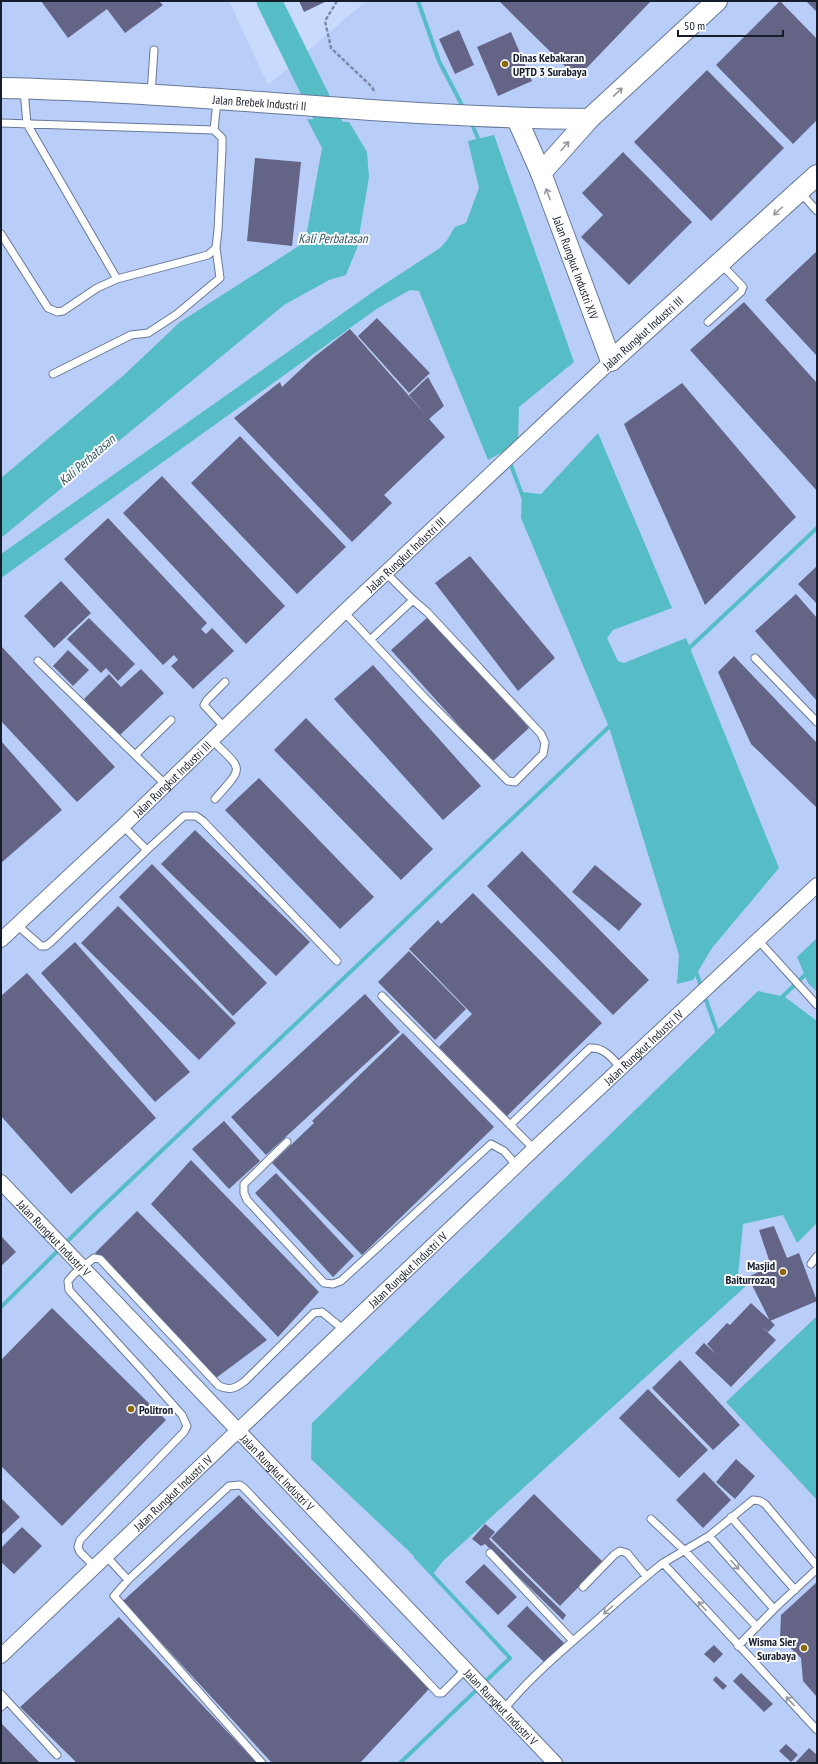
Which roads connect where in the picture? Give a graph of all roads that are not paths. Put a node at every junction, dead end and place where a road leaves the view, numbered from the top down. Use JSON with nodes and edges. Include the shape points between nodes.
{"nodes":[{"id":1,"x":717,"y":1,"type":"edge"},
{"id":2,"x":154,"y":50,"type":"dead end"},
{"id":3,"x":1,"y":88,"type":"edge"},
{"id":4,"x":24,"y":88,"type":"junction"},
{"id":5,"x":151,"y":94,"type":"junction"},
{"id":6,"x":218,"y":99,"type":"junction"},
{"id":7,"x":518,"y":119,"type":"junction"},
{"id":8,"x":589,"y":119,"type":"junction"},
{"id":9,"x":1,"y":123,"type":"edge"},
{"id":10,"x":27,"y":124,"type":"junction"},
{"id":11,"x":214,"y":130,"type":"junction"},
{"id":12,"x":541,"y":173,"type":"junction"},
{"id":13,"x":817,"y":175,"type":"edge"},
{"id":14,"x":800,"y":192,"type":"junction"},
{"id":15,"x":817,"y":211,"type":"edge"},
{"id":16,"x":1,"y":234,"type":"edge"},
{"id":17,"x":216,"y":248,"type":"junction"},
{"id":18,"x":720,"y":263,"type":"junction"},
{"id":19,"x":117,"y":279,"type":"junction"},
{"id":20,"x":708,"y":322,"type":"dead end"},
{"id":21,"x":611,"y":361,"type":"junction"},
{"id":22,"x":53,"y":374,"type":"dead end"},
{"id":23,"x":386,"y":573,"type":"junction"},
{"id":24,"x":413,"y":600,"type":"junction"},
{"id":25,"x":344,"y":612,"type":"junction"},
{"id":26,"x":370,"y":640,"type":"junction"},
{"id":27,"x":755,"y":658,"type":"dead end"},
{"id":28,"x":38,"y":661,"type":"dead end"},
{"id":29,"x":225,"y":682,"type":"dead end"},
{"id":30,"x":171,"y":720,"type":"dead end"},
{"id":31,"x":817,"y":722,"type":"edge"},
{"id":32,"x":225,"y":728,"type":"junction"},
{"id":33,"x":212,"y":740,"type":"junction"},
{"id":34,"x":135,"y":756,"type":"junction"},
{"id":35,"x":165,"y":784,"type":"junction"},
{"id":36,"x":215,"y":799,"type":"dead end"},
{"id":37,"x":123,"y":826,"type":"junction"},
{"id":38,"x":147,"y":850,"type":"junction"},
{"id":39,"x":817,"y":885,"type":"edge"},
{"id":40,"x":17,"y":925,"type":"junction"},
{"id":41,"x":1,"y":940,"type":"edge"},
{"id":42,"x":758,"y":940,"type":"junction"},
{"id":43,"x":337,"y":961,"type":"dead end"},
{"id":44,"x":382,"y":996,"type":"dead end"},
{"id":45,"x":817,"y":1005,"type":"edge"},
{"id":46,"x":621,"y":1068,"type":"junction"},
{"id":47,"x":510,"y":1125,"type":"junction"},
{"id":48,"x":287,"y":1142,"type":"dead end"},
{"id":49,"x":534,"y":1149,"type":"junction"},
{"id":50,"x":517,"y":1166,"type":"junction"},
{"id":51,"x":1,"y":1182,"type":"edge"},
{"id":52,"x":817,"y":1256,"type":"edge"},
{"id":53,"x":811,"y":1264,"type":"dead end"},
{"id":54,"x":84,"y":1267,"type":"junction"},
{"id":55,"x":344,"y":1330,"type":"junction"},
{"id":56,"x":239,"y":1430,"type":"junction"},
{"id":57,"x":731,"y":1517,"type":"junction"},
{"id":58,"x":651,"y":1519,"type":"dead end"},
{"id":59,"x":709,"y":1536,"type":"junction"},
{"id":60,"x":684,"y":1551,"type":"junction"},
{"id":61,"x":490,"y":1553,"type":"dead end"},
{"id":62,"x":106,"y":1556,"type":"junction"},
{"id":63,"x":663,"y":1563,"type":"junction"},
{"id":64,"x":817,"y":1566,"type":"edge"},
{"id":65,"x":95,"y":1567,"type":"junction"},
{"id":66,"x":817,"y":1569,"type":"edge"},
{"id":67,"x":646,"y":1576,"type":"junction"},
{"id":68,"x":128,"y":1580,"type":"junction"},
{"id":69,"x":583,"y":1587,"type":"dead end"},
{"id":70,"x":794,"y":1590,"type":"junction"},
{"id":71,"x":774,"y":1608,"type":"junction"},
{"id":72,"x":757,"y":1627,"type":"junction"},
{"id":73,"x":574,"y":1641,"type":"junction"},
{"id":74,"x":738,"y":1646,"type":"junction"},
{"id":75,"x":1,"y":1656,"type":"edge"},
{"id":76,"x":470,"y":1674,"type":"junction"},
{"id":77,"x":1,"y":1694,"type":"edge"},
{"id":78,"x":7,"y":1701,"type":"junction"},
{"id":79,"x":1,"y":1707,"type":"edge"},
{"id":80,"x":504,"y":1709,"type":"junction"},
{"id":81,"x":817,"y":1730,"type":"edge"},
{"id":82,"x":57,"y":1755,"type":"dead end"},
{"id":83,"x":262,"y":1763,"type":"edge"},
{"id":84,"x":555,"y":1763,"type":"edge"}],
"edges":[{"from":8,"to":1,"type":"street","one_way":true},
{"from":2,"to":5,"type":"lane"},
{"from":3,"to":4,"type":"street","name":"Jalan Brebek Industri II"},
{"from":4,"to":5,"type":"street","name":"Jalan Brebek Industri II"},
{"from":4,"to":10,"type":"lane"},
{"from":5,"to":6,"type":"street","name":"Jalan Brebek Industri II"},
{"from":6,"to":7,"type":"street","name":"Jalan Brebek Industri II"},
{"from":6,"to":11,"type":"lane"},
{"from":7,"to":8,"type":"street"},
{"from":7,"to":12,"type":"street","name":"Jalan Rungkut Industri XIV"},
{"from":12,"to":8,"type":"street","one_way":true},
{"from":9,"to":10,"type":"lane"},
{"from":10,"to":11,"type":"lane"},
{"from":10,"to":19,"type":"lane"},
{"from":11,"to":17,"type":"lane","via":[[222,138]]},
{"from":21,"to":12,"type":"street","name":"Jalan Rungkut Industri XIV","one_way":true},
{"from":13,"to":14,"type":"street","name":"Jalan Rungkut Industri III"},
{"from":14,"to":15,"type":"lane"},
{"from":14,"to":18,"type":"street","name":"Jalan Rungkut Industri III","one_way":true},
{"from":16,"to":19,"type":"lane","via":[[48,308],[57,312],[63,311]]},
{"from":17,"to":19,"type":"lane","via":[[208,255]]},
{"from":17,"to":22,"type":"lane","via":[[220,278],[197,298],[148,332],[131,335]]},
{"from":18,"to":20,"type":"lane","via":[[743,287],[741,292]]},
{"from":18,"to":21,"type":"street","name":"Jalan Rungkut Industri III"},
{"from":21,"to":23,"type":"street","name":"Jalan Rungkut Industri III"},
{"from":23,"to":24,"type":"lane"},
{"from":23,"to":25,"type":"street","name":"Jalan Rungkut Industri III"},
{"from":24,"to":26,"type":"lane"},
{"from":24,"to":26,"type":"lane","via":[[541,734],[545,744],[543,754],[515,782],[508,781]]},
{"from":25,"to":26,"type":"lane"},
{"from":25,"to":32,"type":"street","name":"Jalan Rungkut Industri III"},
{"from":27,"to":31,"type":"lane"},
{"from":28,"to":34,"type":"lane"},
{"from":29,"to":32,"type":"lane","via":[[204,705]]},
{"from":30,"to":34,"type":"lane"},
{"from":32,"to":33,"type":"street","name":"Jalan Rungkut Industri III"},
{"from":33,"to":35,"type":"street","name":"Jalan Rungkut Industri III"},
{"from":33,"to":36,"type":"lane","via":[[236,763],[237,770]]},
{"from":34,"to":35,"type":"lane"},
{"from":35,"to":37,"type":"street","name":"Jalan Rungkut Industri III"},
{"from":37,"to":38,"type":"lane"},
{"from":37,"to":40,"type":"street","name":"Jalan Rungkut Industri III"},
{"from":38,"to":40,"type":"lane","via":[[46,946],[41,946]]},
{"from":38,"to":43,"type":"lane","via":[[184,816],[196,816]]},
{"from":39,"to":42,"type":"street","name":"Jalan Rungkut Industri IV"},
{"from":40,"to":41,"type":"street","name":"Jalan Rungkut Industri III"},
{"from":42,"to":45,"type":"lane"},
{"from":42,"to":46,"type":"street","name":"Jalan Rungkut Industri IV"},
{"from":44,"to":47,"type":"lane"},
{"from":46,"to":47,"type":"lane","via":[[607,1053],[597,1047],[590,1048]]},
{"from":46,"to":49,"type":"street","name":"Jalan Rungkut Industri IV"},
{"from":47,"to":49,"type":"lane"},
{"from":48,"to":50,"type":"lane","via":[[244,1184],[246,1200],[324,1283],[333,1284],[341,1281],[491,1144],[496,1145]]},
{"from":49,"to":50,"type":"street","name":"Jalan Rungkut Industri IV"},
{"from":50,"to":55,"type":"street","name":"Jalan Rungkut Industri IV"},
{"from":51,"to":54,"type":"street","name":"Jalan Rungkut Industri V"},
{"from":52,"to":53,"type":"lane"},
{"from":54,"to":55,"type":"lane","via":[[94,1258],[100,1260],[219,1386],[226,1389],[235,1389],[245,1381],[314,1314],[322,1312]]},
{"from":54,"to":56,"type":"street","name":"Jalan Rungkut Industri V"},
{"from":54,"to":65,"type":"lane","via":[[68,1281],[69,1290],[182,1415],[187,1426],[80,1540],[80,1552]]},
{"from":55,"to":56,"type":"street","name":"Jalan Rungkut Industri IV"},
{"from":56,"to":62,"type":"street","name":"Jalan Rungkut Industri IV"},
{"from":56,"to":76,"type":"street","name":"Jalan Rungkut Industri V"},
{"from":57,"to":59,"type":"lane"},
{"from":57,"to":64,"type":"lane","via":[[753,1500],[760,1501]]},
{"from":57,"to":70,"type":"lane"},
{"from":58,"to":60,"type":"lane"},
{"from":59,"to":60,"type":"lane"},
{"from":59,"to":71,"type":"lane","one_way":true},
{"from":60,"to":63,"type":"lane"},
{"from":60,"to":72,"type":"lane"},
{"from":61,"to":73,"type":"lane"},
{"from":62,"to":65,"type":"street","name":"Jalan Rungkut Industri IV"},
{"from":62,"to":68,"type":"lane"},
{"from":63,"to":67,"type":"lane"},
{"from":74,"to":63,"type":"lane","one_way":true},
{"from":65,"to":75,"type":"street","name":"Jalan Rungkut Industri IV"},
{"from":66,"to":70,"type":"lane"},
{"from":67,"to":69,"type":"lane","via":[[627,1553],[620,1551]]},
{"from":67,"to":73,"type":"lane","one_way":true},
{"from":68,"to":76,"type":"lane","via":[[229,1486],[240,1485],[436,1690],[442,1693]]},
{"from":68,"to":83,"type":"lane","via":[[114,1594],[114,1599]]},
{"from":70,"to":71,"type":"lane"},
{"from":71,"to":72,"type":"lane"},
{"from":72,"to":74,"type":"lane"},
{"from":73,"to":80,"type":"lane","via":[[518,1692]]},
{"from":81,"to":74,"type":"lane","one_way":true},
{"from":76,"to":80,"type":"street","name":"Jalan Rungkut Industri V"},
{"from":77,"to":78,"type":"lane"},
{"from":78,"to":79,"type":"lane"},
{"from":78,"to":82,"type":"lane"},
{"from":80,"to":84,"type":"street","name":"Jalan Rungkut Industri V"}]}
